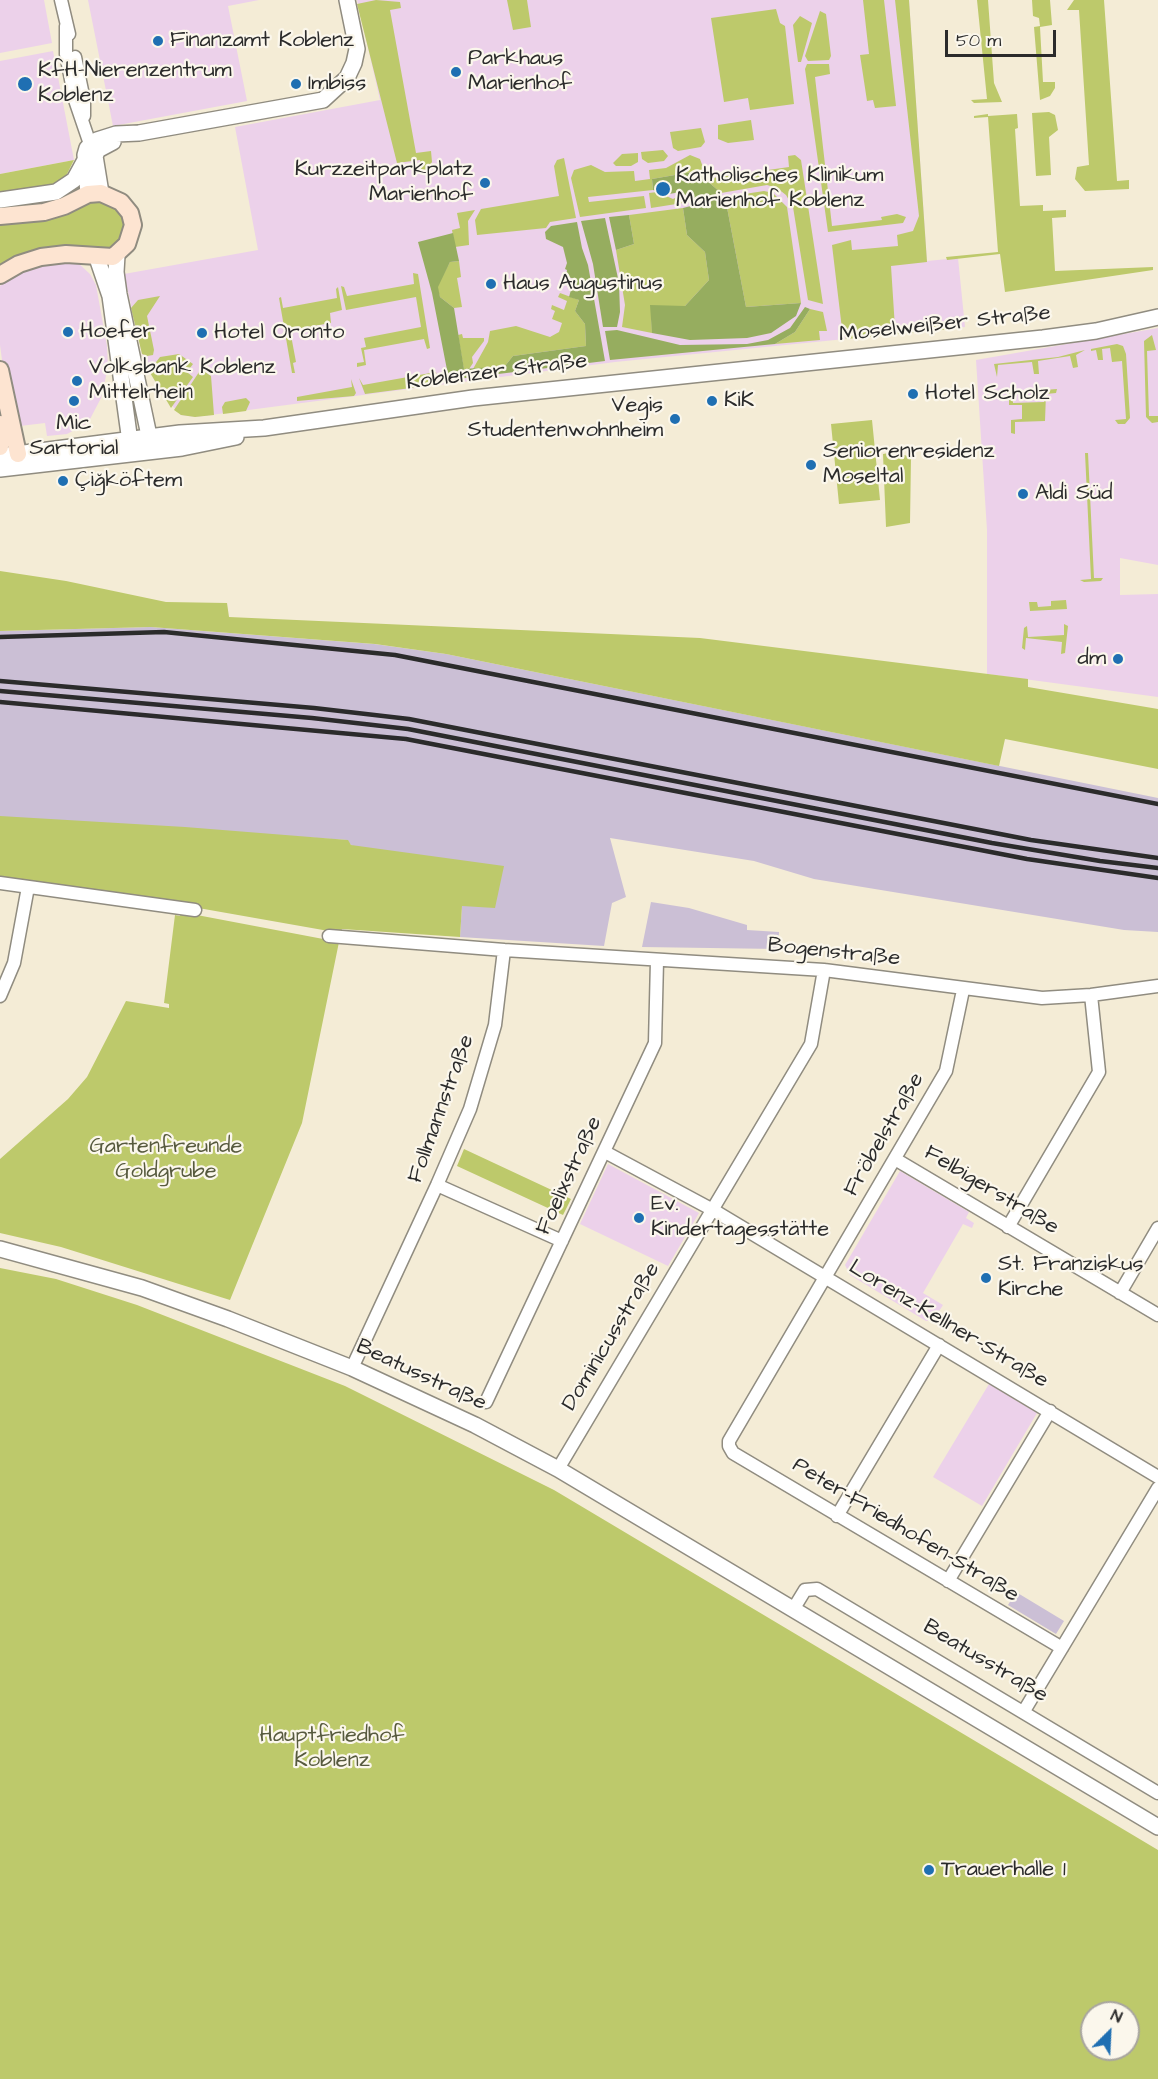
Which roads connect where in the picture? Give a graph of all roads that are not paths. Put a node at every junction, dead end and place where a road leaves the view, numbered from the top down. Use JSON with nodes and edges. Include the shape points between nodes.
{"nodes":[{"id":1,"x":61,"y":0,"type":"edge"},
{"id":2,"x":347,"y":0,"type":"edge"},
{"id":3,"x":94,"y":147,"type":"junction"},
{"id":4,"x":85,"y":160,"type":"junction"},
{"id":5,"x":94,"y":194,"type":"junction"},
{"id":6,"x":0,"y":200,"type":"edge"},
{"id":7,"x":0,"y":216,"type":"edge"},
{"id":8,"x":117,"y":255,"type":"junction"},
{"id":9,"x":97,"y":258,"type":"junction"},
{"id":10,"x":0,"y":275,"type":"edge"},
{"id":11,"x":1158,"y":317,"type":"edge"},
{"id":12,"x":736,"y":369,"type":"joint"},
{"id":13,"x":0,"y":370,"type":"edge"},
{"id":14,"x":0,"y":424,"type":"edge"},
{"id":15,"x":151,"y":444,"type":"junction"},
{"id":16,"x":0,"y":447,"type":"edge"},
{"id":17,"x":130,"y":447,"type":"junction"},
{"id":18,"x":0,"y":456,"type":"edge"},
{"id":19,"x":19,"y":461,"type":"junction"},
{"id":20,"x":0,"y":469,"type":"edge"},
{"id":21,"x":0,"y":883,"type":"edge"},
{"id":22,"x":28,"y":886,"type":"junction"},
{"id":23,"x":195,"y":910,"type":"dead end"},
{"id":24,"x":329,"y":936,"type":"dead end"},
{"id":25,"x":504,"y":950,"type":"junction"},
{"id":26,"x":657,"y":961,"type":"junction"},
{"id":27,"x":824,"y":970,"type":"junction"},
{"id":28,"x":1158,"y":986,"type":"edge"},
{"id":29,"x":963,"y":990,"type":"junction"},
{"id":30,"x":1091,"y":995,"type":"junction"},
{"id":31,"x":0,"y":996,"type":"edge"},
{"id":32,"x":605,"y":1152,"type":"junction"},
{"id":33,"x":895,"y":1159,"type":"junction"},
{"id":34,"x":437,"y":1185,"type":"junction"},
{"id":35,"x":712,"y":1210,"type":"junction"},
{"id":36,"x":1008,"y":1227,"type":"junction"},
{"id":37,"x":1158,"y":1228,"type":"edge"},
{"id":38,"x":562,"y":1241,"type":"junction"},
{"id":39,"x":0,"y":1249,"type":"edge"},
{"id":40,"x":826,"y":1277,"type":"junction"},
{"id":41,"x":1120,"y":1293,"type":"junction"},
{"id":42,"x":1158,"y":1315,"type":"edge"},
{"id":43,"x":939,"y":1345,"type":"junction"},
{"id":44,"x":352,"y":1368,"type":"junction"},
{"id":45,"x":486,"y":1402,"type":"dead end"},
{"id":46,"x":1050,"y":1410,"type":"junction"},
{"id":47,"x":729,"y":1446,"type":"joint"},
{"id":48,"x":558,"y":1469,"type":"junction"},
{"id":49,"x":1158,"y":1477,"type":"edge"},
{"id":50,"x":1158,"y":1488,"type":"edge"},
{"id":51,"x":837,"y":1516,"type":"junction"},
{"id":52,"x":948,"y":1581,"type":"junction"},
{"id":53,"x":794,"y":1608,"type":"junction"},
{"id":54,"x":1062,"y":1648,"type":"junction"},
{"id":55,"x":1024,"y":1711,"type":"junction"},
{"id":56,"x":1158,"y":1793,"type":"edge"},
{"id":57,"x":1158,"y":1827,"type":"edge"}],
"edges":[{"from":1,"to":3,"type":"street","via":[[75,100]]},
{"from":2,"to":3,"type":"street","via":[[357,49],[354,63],[342,83],[322,100],[139,133]]},
{"from":3,"to":4,"type":"street","via":[[85,152]]},
{"from":3,"to":5,"type":"street"},
{"from":4,"to":5,"type":"street"},
{"from":4,"to":6,"type":"street","via":[[74,180],[56,192]]},
{"from":5,"to":7,"type":"main road","via":[[55,209]]},
{"from":5,"to":8,"type":"main road","via":[[121,202],[133,219],[130,239]]},
{"from":8,"to":9,"type":"main road"},
{"from":8,"to":15,"type":"street","via":[[116,272]]},
{"from":9,"to":10,"type":"main road","via":[[66,254],[41,257]]},
{"from":9,"to":17,"type":"street","via":[[110,296]]},
{"from":11,"to":12,"type":"street","name":"Moselweißer Straße","via":[[1043,338]]},
{"from":12,"to":15,"type":"street","name":"Koblenzer Straße","via":[[445,401]]},
{"from":13,"to":19,"type":"main road"},
{"from":14,"to":16,"type":"main road"},
{"from":15,"to":17,"type":"street","name":"Koblenzer Straße"},
{"from":17,"to":19,"type":"street","name":"Koblenzer Straße"},
{"from":18,"to":19,"type":"street","name":"Koblenzer Straße"},
{"from":19,"to":20,"type":"street","name":"Koblenzer Straße"},
{"from":21,"to":22,"type":"street"},
{"from":22,"to":23,"type":"street"},
{"from":22,"to":31,"type":"street","via":[[14,963]]},
{"from":24,"to":25,"type":"street"},
{"from":25,"to":26,"type":"street","name":"Bogenstraße"},
{"from":25,"to":34,"type":"street","name":"Follmannstraße","via":[[495,1025],[470,1109]]},
{"from":26,"to":27,"type":"street","name":"Bogenstraße"},
{"from":26,"to":32,"type":"street","name":"Foelixstraße","via":[[657,1037]]},
{"from":27,"to":29,"type":"street","name":"Bogenstraße"},
{"from":27,"to":35,"type":"street","name":"Dominicusstraße","via":[[811,1044]]},
{"from":28,"to":30,"type":"street","name":"Bogenstraße"},
{"from":29,"to":30,"type":"street","name":"Bogenstraße","via":[[1042,998]]},
{"from":29,"to":33,"type":"street","name":"Fröbelstraße","via":[[950,1062]]},
{"from":30,"to":36,"type":"street","via":[[1099,1072]]},
{"from":32,"to":35,"type":"street","name":"Lorenz-Kellner-Straße"},
{"from":32,"to":38,"type":"street","name":"Foelixstraße"},
{"from":33,"to":36,"type":"street","name":"Felbigerstraße"},
{"from":33,"to":40,"type":"street","name":"Fröbelstraße"},
{"from":34,"to":38,"type":"street"},
{"from":34,"to":44,"type":"street","name":"Follmannstraße"},
{"from":35,"to":40,"type":"street","name":"Lorenz-Kellner-Straße"},
{"from":35,"to":48,"type":"street","name":"Dominicusstraße"},
{"from":36,"to":41,"type":"street","name":"Felbigerstraße"},
{"from":37,"to":41,"type":"street"},
{"from":38,"to":45,"type":"street","name":"Foelixstraße"},
{"from":39,"to":44,"type":"street","name":"Beatusstraße","via":[[142,1288]]},
{"from":40,"to":43,"type":"street","name":"Lorenz-Kellner-Straße"},
{"from":40,"to":47,"type":"street","name":"Fröbelstraße"},
{"from":41,"to":42,"type":"street","name":"Felbigerstraße"},
{"from":43,"to":46,"type":"street","name":"Lorenz-Kellner-Straße"},
{"from":43,"to":51,"type":"street"},
{"from":44,"to":48,"type":"street","name":"Beatusstraße"},
{"from":46,"to":49,"type":"street","name":"Lorenz-Kellner-Straße"},
{"from":46,"to":52,"type":"street"},
{"from":47,"to":51,"type":"street","name":"Peter-Friedhofen-Straße","via":[[733,1453]]},
{"from":48,"to":53,"type":"street","name":"Beatusstraße"},
{"from":50,"to":54,"type":"street"},
{"from":51,"to":52,"type":"street","name":"Peter-Friedhofen-Straße"},
{"from":52,"to":54,"type":"street","name":"Peter-Friedhofen-Straße"},
{"from":53,"to":55,"type":"street","name":"Beatusstraße","via":[[805,1590],[817,1589]]},
{"from":53,"to":57,"type":"street","name":"Beatusstraße"},
{"from":54,"to":55,"type":"street"},
{"from":55,"to":56,"type":"street","name":"Beatusstraße"}]}
